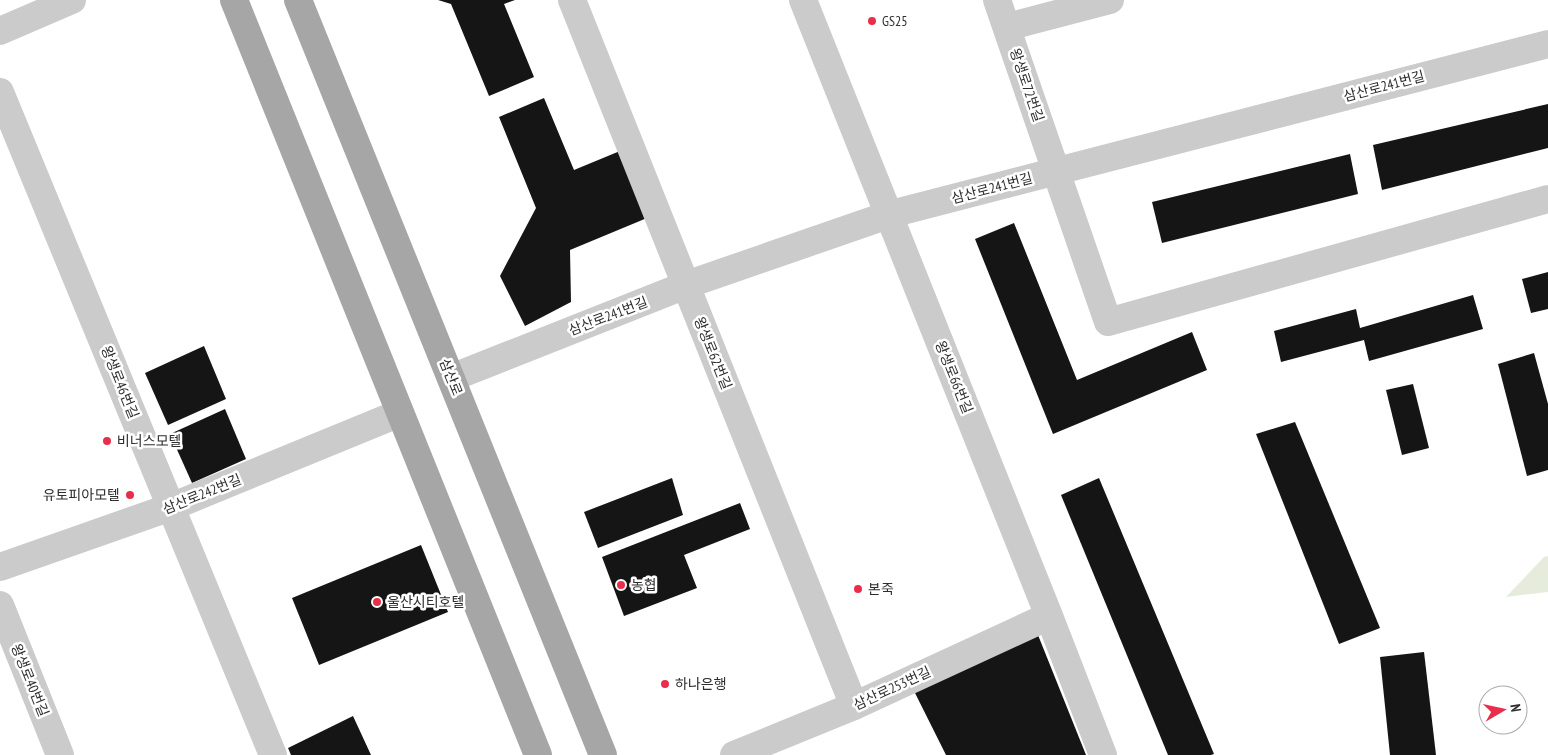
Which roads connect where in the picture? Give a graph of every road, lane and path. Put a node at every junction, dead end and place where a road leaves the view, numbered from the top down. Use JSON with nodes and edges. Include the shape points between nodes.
{"nodes":[{"id":1,"x":72,"y":0,"type":"edge"},
{"id":2,"x":234,"y":0,"type":"edge"},
{"id":3,"x":298,"y":0,"type":"edge"},
{"id":4,"x":572,"y":0,"type":"edge"},
{"id":5,"x":803,"y":0,"type":"edge"},
{"id":6,"x":997,"y":0,"type":"edge"},
{"id":7,"x":1110,"y":0,"type":"edge"},
{"id":8,"x":1008,"y":27,"type":"junction"},
{"id":9,"x":0,"y":31,"type":"edge"},
{"id":10,"x":1548,"y":44,"type":"edge"},
{"id":11,"x":0,"y":92,"type":"edge"},
{"id":12,"x":1056,"y":171,"type":"junction"},
{"id":13,"x":1548,"y":199,"type":"edge"},
{"id":14,"x":889,"y":215,"type":"junction"},
{"id":15,"x":686,"y":285,"type":"junction"},
{"id":16,"x":451,"y":378,"type":"junction"},
{"id":17,"x":400,"y":413,"type":"junction"},
{"id":18,"x":171,"y":506,"type":"junction"},
{"id":19,"x":0,"y":567,"type":"edge"},
{"id":20,"x":0,"y":605,"type":"edge"},
{"id":21,"x":1049,"y":616,"type":"junction"},
{"id":22,"x":854,"y":706,"type":"junction"},
{"id":23,"x":60,"y":755,"type":"edge"},
{"id":24,"x":273,"y":755,"type":"edge"},
{"id":25,"x":538,"y":755,"type":"edge"},
{"id":26,"x":603,"y":755,"type":"edge"},
{"id":27,"x":734,"y":755,"type":"edge"},
{"id":28,"x":1102,"y":755,"type":"edge"}],
"edges":[{"from":1,"to":9,"type":"street"},
{"from":2,"to":17,"type":"main road"},
{"from":3,"to":16,"type":"main road","name":"삼산로"},
{"from":4,"to":15,"type":"street","name":"왕생로62번길"},
{"from":5,"to":14,"type":"street","name":"왕생로66번길"},
{"from":6,"to":8,"type":"street","name":"왕생로72번길"},
{"from":7,"to":8,"type":"street"},
{"from":8,"to":12,"type":"street","name":"왕생로72번길"},
{"from":10,"to":12,"type":"street","name":"삼산로241번길"},
{"from":11,"to":18,"type":"street","name":"왕생로46번길"},
{"from":12,"to":13,"type":"street","name":"왕생로72번길","via":[[1108,322]]},
{"from":12,"to":14,"type":"street","name":"삼산로241번길"},
{"from":14,"to":15,"type":"street","name":"삼산로241번길"},
{"from":14,"to":21,"type":"street","name":"왕생로66번길"},
{"from":15,"to":16,"type":"street","name":"삼산로241번길"},
{"from":15,"to":22,"type":"street","name":"왕생로62번길"},
{"from":16,"to":26,"type":"main road","name":"삼산로"},
{"from":17,"to":18,"type":"street","name":"삼산로242번길"},
{"from":17,"to":25,"type":"main road"},
{"from":18,"to":19,"type":"street","name":"삼산로242번길"},
{"from":18,"to":24,"type":"street","name":"왕생로46번길"},
{"from":20,"to":23,"type":"street","name":"왕생로40번길"},
{"from":21,"to":22,"type":"street","name":"삼산로253번길"},
{"from":21,"to":28,"type":"street","name":"왕생로66번길"},
{"from":22,"to":27,"type":"street","name":"삼산로253번길"}]}
